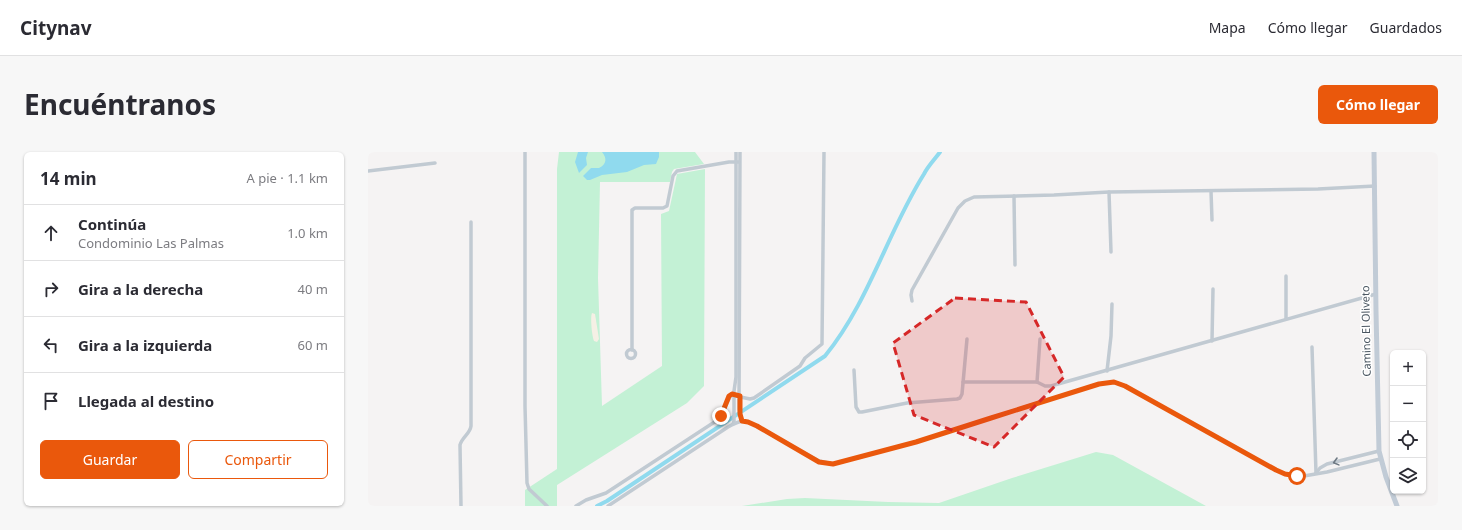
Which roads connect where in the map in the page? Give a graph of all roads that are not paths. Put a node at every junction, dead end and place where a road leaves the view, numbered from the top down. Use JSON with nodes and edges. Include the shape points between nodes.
{"nodes":[{"id":1,"x":525,"y":152,"type":"edge"},
{"id":2,"x":736,"y":152,"type":"edge"},
{"id":3,"x":740,"y":152,"type":"edge"},
{"id":4,"x":824,"y":152,"type":"edge"},
{"id":5,"x":1374,"y":152,"type":"edge"},
{"id":6,"x":738,"y":162,"type":"junction"},
{"id":7,"x":435,"y":163,"type":"dead end"},
{"id":8,"x":368,"y":171,"type":"edge"},
{"id":9,"x":1375,"y":186,"type":"junction"},
{"id":10,"x":1211,"y":191,"type":"junction"},
{"id":11,"x":1109,"y":192,"type":"junction"},
{"id":12,"x":1014,"y":196,"type":"junction"},
{"id":13,"x":1212,"y":220,"type":"dead end"},
{"id":14,"x":471,"y":222,"type":"dead end"},
{"id":15,"x":1111,"y":252,"type":"dead end"},
{"id":16,"x":1015,"y":266,"type":"dead end"},
{"id":17,"x":1286,"y":276,"type":"dead end"},
{"id":18,"x":1213,"y":288,"type":"dead end"},
{"id":19,"x":1376,"y":294,"type":"junction"},
{"id":20,"x":912,"y":301,"type":"dead end"},
{"id":21,"x":1112,"y":304,"type":"dead end"},
{"id":22,"x":1286,"y":319,"type":"junction"},
{"id":23,"x":967,"y":339,"type":"dead end"},
{"id":24,"x":1040,"y":339,"type":"dead end"},
{"id":25,"x":1212,"y":341,"type":"junction"},
{"id":26,"x":1312,"y":347,"type":"dead end"},
{"id":27,"x":632,"y":350,"type":"dead end"},
{"id":28,"x":854,"y":370,"type":"dead end"},
{"id":29,"x":1106,"y":371,"type":"junction"},
{"id":30,"x":963,"y":382,"type":"junction"},
{"id":31,"x":1037,"y":382,"type":"junction"},
{"id":32,"x":734,"y":395,"type":"junction"},
{"id":33,"x":740,"y":396,"type":"junction"},
{"id":34,"x":742,"y":421,"type":"junction"},
{"id":35,"x":733,"y":424,"type":"junction"},
{"id":36,"x":1379,"y":451,"type":"junction"},
{"id":37,"x":1380,"y":459,"type":"junction"},
{"id":38,"x":1316,"y":473,"type":"junction"},
{"id":39,"x":461,"y":506,"type":"edge"},
{"id":40,"x":547,"y":506,"type":"edge"},
{"id":41,"x":576,"y":506,"type":"edge"},
{"id":42,"x":608,"y":506,"type":"edge"},
{"id":43,"x":1397,"y":506,"type":"edge"}],
"edges":[{"from":1,"to":40,"type":"street","via":[[527,483],[529,489]]},
{"from":2,"to":6,"type":"street"},
{"from":3,"to":6,"type":"street"},
{"from":4,"to":33,"type":"street","via":[[822,344],[805,358],[800,366],[754,398]]},
{"from":5,"to":9,"type":"main road","name":"Camino El Oliveto"},
{"from":6,"to":27,"type":"street","via":[[677,171],[673,176],[667,206],[632,210]]},
{"from":6,"to":32,"type":"street"},
{"from":6,"to":33,"type":"street"},
{"from":7,"to":8,"type":"street"},
{"from":9,"to":10,"type":"street"},
{"from":9,"to":19,"type":"main road","name":"Camino El Oliveto"},
{"from":10,"to":11,"type":"street"},
{"from":10,"to":13,"type":"street"},
{"from":11,"to":12,"type":"street"},
{"from":11,"to":15,"type":"street"},
{"from":12,"to":16,"type":"street"},
{"from":12,"to":20,"type":"street","via":[[977,196],[961,205],[912,290]]},
{"from":14,"to":39,"type":"street","via":[[471,426],[460,445]]},
{"from":17,"to":22,"type":"street"},
{"from":18,"to":25,"type":"street"},
{"from":19,"to":22,"type":"street"},
{"from":19,"to":36,"type":"main road","name":"Camino El Oliveto"},
{"from":21,"to":29,"type":"street"},
{"from":22,"to":25,"type":"street"},
{"from":23,"to":30,"type":"street"},
{"from":24,"to":31,"type":"street"},
{"from":25,"to":29,"type":"street"},
{"from":26,"to":38,"type":"street"},
{"from":28,"to":30,"type":"street","via":[[856,407],[861,412],[907,403],[957,399],[962,395]]},
{"from":29,"to":31,"type":"street","via":[[1049,387]]},
{"from":30,"to":31,"type":"street"},
{"from":32,"to":33,"type":"street"},
{"from":32,"to":35,"type":"street"},
{"from":32,"to":41,"type":"street","via":[[729,397],[721,416],[716,421],[606,493]]},
{"from":33,"to":34,"type":"street","via":[[739,409]]},
{"from":34,"to":35,"type":"street"},
{"from":34,"to":38,"type":"street","via":[[757,426],[819,462],[833,464],[916,442],[1099,384],[1114,382],[1281,472],[1297,476]]},
{"from":35,"to":42,"type":"street"},
{"from":36,"to":37,"type":"main road","name":"Camino El Oliveto"},
{"from":36,"to":38,"type":"street","one_way":true,"via":[[1328,464]]},
{"from":37,"to":38,"type":"street"},
{"from":37,"to":43,"type":"main road","name":"Camino El Oliveto"}]}
